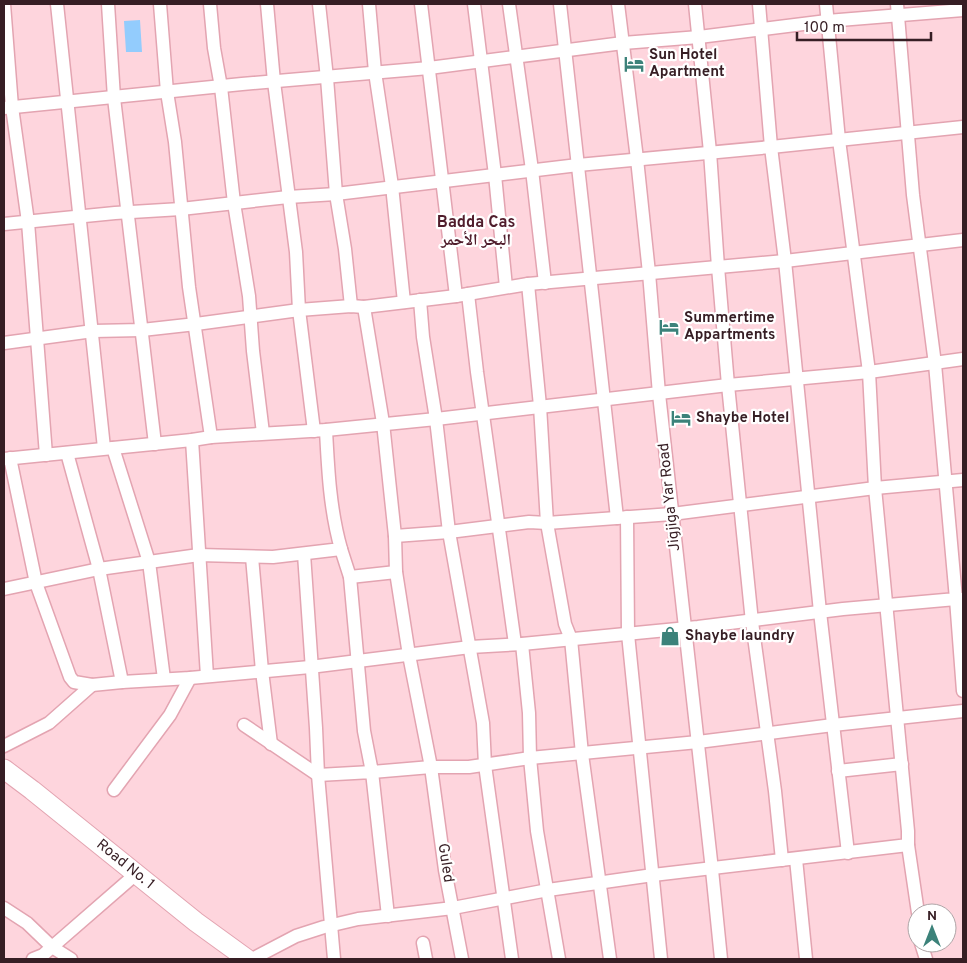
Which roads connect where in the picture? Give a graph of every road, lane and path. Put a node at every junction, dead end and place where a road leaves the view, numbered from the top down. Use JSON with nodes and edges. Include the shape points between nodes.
{"nodes":[{"id":1,"x":4,"y":4,"type":"edge"},
{"id":2,"x":57,"y":4,"type":"edge"},
{"id":3,"x":108,"y":4,"type":"edge"},
{"id":4,"x":160,"y":4,"type":"edge"},
{"id":5,"x":210,"y":4,"type":"edge"},
{"id":6,"x":267,"y":4,"type":"edge"},
{"id":7,"x":319,"y":4,"type":"edge"},
{"id":8,"x":369,"y":4,"type":"edge"},
{"id":9,"x":421,"y":4,"type":"edge"},
{"id":10,"x":474,"y":4,"type":"edge"},
{"id":11,"x":509,"y":4,"type":"edge"},
{"id":12,"x":560,"y":4,"type":"edge"},
{"id":13,"x":618,"y":4,"type":"edge"},
{"id":14,"x":695,"y":4,"type":"edge"},
{"id":15,"x":760,"y":4,"type":"edge"},
{"id":16,"x":826,"y":4,"type":"edge"},
{"id":17,"x":898,"y":10,"type":"edge"},
{"id":18,"x":963,"y":10,"type":"edge"},
{"id":19,"x":827,"y":21,"type":"junction"},
{"id":20,"x":762,"y":30,"type":"junction"},
{"id":21,"x":699,"y":37,"type":"junction"},
{"id":22,"x":623,"y":43,"type":"junction"},
{"id":23,"x":566,"y":50,"type":"junction"},
{"id":24,"x":516,"y":57,"type":"junction"},
{"id":25,"x":480,"y":62,"type":"junction"},
{"id":26,"x":429,"y":68,"type":"junction"},
{"id":27,"x":375,"y":72,"type":"junction"},
{"id":28,"x":327,"y":78,"type":"junction"},
{"id":29,"x":274,"y":82,"type":"junction"},
{"id":30,"x":221,"y":87,"type":"junction"},
{"id":31,"x":167,"y":92,"type":"junction"},
{"id":32,"x":114,"y":98,"type":"junction"},
{"id":33,"x":67,"y":102,"type":"junction"},
{"id":34,"x":8,"y":108,"type":"edge"},
{"id":35,"x":963,"y":127,"type":"edge"},
{"id":36,"x":908,"y":134,"type":"junction"},
{"id":37,"x":839,"y":140,"type":"junction"},
{"id":38,"x":771,"y":147,"type":"junction"},
{"id":39,"x":710,"y":152,"type":"junction"},
{"id":40,"x":637,"y":159,"type":"junction"},
{"id":41,"x":578,"y":165,"type":"junction"},
{"id":42,"x":532,"y":170,"type":"junction"},
{"id":43,"x":495,"y":175,"type":"junction"},
{"id":44,"x":441,"y":181,"type":"junction"},
{"id":45,"x":392,"y":186,"type":"junction"},
{"id":46,"x":336,"y":194,"type":"junction"},
{"id":47,"x":288,"y":197,"type":"junction"},
{"id":48,"x":234,"y":203,"type":"junction"},
{"id":49,"x":181,"y":209,"type":"junction"},
{"id":50,"x":127,"y":213,"type":"junction"},
{"id":51,"x":78,"y":217,"type":"junction"},
{"id":52,"x":28,"y":222,"type":"junction"},
{"id":53,"x":4,"y":224,"type":"edge"},
{"id":54,"x":963,"y":240,"type":"edge"},
{"id":55,"x":919,"y":244,"type":"junction"},
{"id":56,"x":853,"y":253,"type":"junction"},
{"id":57,"x":785,"y":261,"type":"junction"},
{"id":58,"x":718,"y":267,"type":"junction"},
{"id":59,"x":649,"y":273,"type":"junction"},
{"id":60,"x":590,"y":279,"type":"junction"},
{"id":61,"x":545,"y":283,"type":"junction"},
{"id":62,"x":528,"y":284,"type":"junction"},
{"id":63,"x":506,"y":287,"type":"junction"},
{"id":64,"x":462,"y":295,"type":"junction"},
{"id":65,"x":420,"y":300,"type":"junction"},
{"id":66,"x":404,"y":302,"type":"junction"},
{"id":67,"x":351,"y":306,"type":"junction"},
{"id":68,"x":364,"y":307,"type":"junction"},
{"id":69,"x":299,"y":310,"type":"junction"},
{"id":70,"x":250,"y":317,"type":"junction"},
{"id":71,"x":196,"y":324,"type":"junction"},
{"id":72,"x":142,"y":330,"type":"junction"},
{"id":73,"x":93,"y":331,"type":"junction"},
{"id":74,"x":38,"y":338,"type":"junction"},
{"id":75,"x":4,"y":343,"type":"edge"},
{"id":76,"x":963,"y":359,"type":"edge"},
{"id":77,"x":935,"y":364,"type":"junction"},
{"id":78,"x":869,"y":372,"type":"junction"},
{"id":79,"x":796,"y":378,"type":"junction"},
{"id":80,"x":728,"y":386,"type":"junction"},
{"id":81,"x":658,"y":394,"type":"junction"},
{"id":82,"x":604,"y":399,"type":"junction"},
{"id":83,"x":540,"y":406,"type":"junction"},
{"id":84,"x":484,"y":413,"type":"junction"},
{"id":85,"x":436,"y":419,"type":"junction"},
{"id":86,"x":383,"y":423,"type":"junction"},
{"id":87,"x":320,"y":430,"type":"junction"},
{"id":88,"x":263,"y":433,"type":"junction"},
{"id":89,"x":210,"y":437,"type":"junction"},
{"id":90,"x":192,"y":440,"type":"junction"},
{"id":91,"x":155,"y":444,"type":"junction"},
{"id":92,"x":109,"y":448,"type":"junction"},
{"id":93,"x":67,"y":453,"type":"junction"},
{"id":94,"x":46,"y":455,"type":"junction"},
{"id":95,"x":7,"y":459,"type":"edge"},
{"id":96,"x":963,"y":480,"type":"edge"},
{"id":97,"x":946,"y":481,"type":"junction"},
{"id":98,"x":876,"y":488,"type":"junction"},
{"id":99,"x":808,"y":496,"type":"junction"},
{"id":100,"x":741,"y":505,"type":"junction"},
{"id":101,"x":672,"y":514,"type":"junction"},
{"id":102,"x":622,"y":517,"type":"junction"},
{"id":103,"x":547,"y":523,"type":"junction"},
{"id":104,"x":498,"y":525,"type":"junction"},
{"id":105,"x":448,"y":532,"type":"junction"},
{"id":106,"x":395,"y":536,"type":"junction"},
{"id":107,"x":341,"y":549,"type":"junction"},
{"id":108,"x":304,"y":554,"type":"junction"},
{"id":109,"x":199,"y":555,"type":"junction"},
{"id":110,"x":252,"y":557,"type":"junction"},
{"id":111,"x":149,"y":562,"type":"junction"},
{"id":112,"x":99,"y":569,"type":"junction"},
{"id":113,"x":396,"y":572,"type":"junction"},
{"id":114,"x":350,"y":577,"type":"junction"},
{"id":115,"x":36,"y":583,"type":"junction"},
{"id":116,"x":4,"y":589,"type":"edge"},
{"id":117,"x":960,"y":599,"type":"edge"},
{"id":118,"x":888,"y":606,"type":"junction"},
{"id":119,"x":820,"y":612,"type":"junction"},
{"id":120,"x":752,"y":622,"type":"junction"},
{"id":121,"x":684,"y":629,"type":"junction"},
{"id":122,"x":628,"y":634,"type":"junction"},
{"id":123,"x":571,"y":640,"type":"junction"},
{"id":124,"x":518,"y":644,"type":"junction"},
{"id":125,"x":470,"y":647,"type":"junction"},
{"id":126,"x":409,"y":656,"type":"junction"},
{"id":127,"x":358,"y":660,"type":"junction"},
{"id":128,"x":310,"y":667,"type":"junction"},
{"id":129,"x":262,"y":672,"type":"junction"},
{"id":130,"x":207,"y":676,"type":"junction"},
{"id":131,"x":190,"y":678,"type":"junction"},
{"id":132,"x":164,"y":680,"type":"junction"},
{"id":133,"x":122,"y":682,"type":"junction"},
{"id":134,"x":92,"y":685,"type":"junction"},
{"id":135,"x":963,"y":692,"type":"edge"},
{"id":136,"x":963,"y":711,"type":"edge"},
{"id":137,"x":898,"y":718,"type":"junction"},
{"id":138,"x":244,"y":725,"type":"dead end"},
{"id":139,"x":833,"y":725,"type":"junction"},
{"id":140,"x":766,"y":734,"type":"junction"},
{"id":141,"x":698,"y":742,"type":"junction"},
{"id":142,"x":271,"y":744,"type":"junction"},
{"id":143,"x":4,"y":746,"type":"edge"},
{"id":144,"x":640,"y":747,"type":"junction"},
{"id":145,"x":582,"y":754,"type":"junction"},
{"id":146,"x":530,"y":758,"type":"junction"},
{"id":147,"x":902,"y":764,"type":"junction"},
{"id":148,"x":485,"y":765,"type":"junction"},
{"id":149,"x":431,"y":766,"type":"junction"},
{"id":150,"x":4,"y":769,"type":"edge"},
{"id":151,"x":838,"y":771,"type":"junction"},
{"id":152,"x":372,"y":772,"type":"junction"},
{"id":153,"x":318,"y":775,"type":"junction"},
{"id":154,"x":114,"y":790,"type":"dead end"},
{"id":155,"x":908,"y":845,"type":"junction"},
{"id":156,"x":848,"y":853,"type":"junction"},
{"id":157,"x":796,"y":859,"type":"junction"},
{"id":158,"x":782,"y":860,"type":"junction"},
{"id":159,"x":712,"y":870,"type":"junction"},
{"id":160,"x":136,"y":874,"type":"junction"},
{"id":161,"x":653,"y":875,"type":"junction"},
{"id":162,"x":600,"y":884,"type":"junction"},
{"id":163,"x":548,"y":890,"type":"junction"},
{"id":164,"x":502,"y":898,"type":"junction"},
{"id":165,"x":917,"y":903,"type":"edge"},
{"id":166,"x":4,"y":908,"type":"edge"},
{"id":167,"x":453,"y":908,"type":"junction"},
{"id":168,"x":388,"y":916,"type":"junction"},
{"id":169,"x":332,"y":925,"type":"junction"},
{"id":170,"x":423,"y":943,"type":"dead end"},
{"id":171,"x":43,"y":955,"type":"edge"},
{"id":172,"x":71,"y":959,"type":"edge"},
{"id":173,"x":247,"y":959,"type":"edge"},
{"id":174,"x":252,"y":959,"type":"edge"},
{"id":175,"x":334,"y":959,"type":"edge"},
{"id":176,"x":426,"y":959,"type":"edge"},
{"id":177,"x":462,"y":959,"type":"edge"},
{"id":178,"x":512,"y":959,"type":"edge"},
{"id":179,"x":559,"y":959,"type":"edge"},
{"id":180,"x":610,"y":959,"type":"edge"},
{"id":181,"x":661,"y":959,"type":"edge"},
{"id":182,"x":720,"y":959,"type":"edge"},
{"id":183,"x":806,"y":959,"type":"edge"}],
"edges":[{"from":1,"to":34,"type":"street"},
{"from":2,"to":33,"type":"street"},
{"from":3,"to":32,"type":"street"},
{"from":4,"to":31,"type":"street"},
{"from":5,"to":30,"type":"street"},
{"from":6,"to":29,"type":"street"},
{"from":7,"to":28,"type":"street"},
{"from":8,"to":27,"type":"street"},
{"from":9,"to":26,"type":"street"},
{"from":10,"to":25,"type":"street"},
{"from":11,"to":24,"type":"street"},
{"from":12,"to":23,"type":"street"},
{"from":13,"to":22,"type":"street","name":"Jigjiga Yar Road"},
{"from":14,"to":21,"type":"street"},
{"from":15,"to":20,"type":"street"},
{"from":16,"to":19,"type":"street"},
{"from":17,"to":18,"type":"street"},
{"from":17,"to":19,"type":"street"},
{"from":17,"to":36,"type":"street"},
{"from":19,"to":20,"type":"street"},
{"from":19,"to":37,"type":"street"},
{"from":20,"to":21,"type":"street"},
{"from":20,"to":38,"type":"street"},
{"from":21,"to":22,"type":"street"},
{"from":21,"to":39,"type":"street"},
{"from":22,"to":23,"type":"street"},
{"from":22,"to":40,"type":"street","name":"Jigjiga Yar Road"},
{"from":23,"to":24,"type":"street"},
{"from":23,"to":41,"type":"street"},
{"from":24,"to":25,"type":"street"},
{"from":24,"to":42,"type":"street"},
{"from":25,"to":26,"type":"street"},
{"from":25,"to":43,"type":"street"},
{"from":26,"to":27,"type":"street"},
{"from":26,"to":44,"type":"street"},
{"from":27,"to":28,"type":"street"},
{"from":27,"to":45,"type":"street"},
{"from":28,"to":29,"type":"street"},
{"from":28,"to":46,"type":"street"},
{"from":29,"to":30,"type":"street"},
{"from":29,"to":47,"type":"street"},
{"from":30,"to":31,"type":"street"},
{"from":30,"to":48,"type":"street"},
{"from":31,"to":32,"type":"street"},
{"from":31,"to":49,"type":"street"},
{"from":32,"to":33,"type":"street"},
{"from":32,"to":50,"type":"street"},
{"from":33,"to":34,"type":"street"},
{"from":33,"to":51,"type":"street"},
{"from":34,"to":52,"type":"street"},
{"from":35,"to":36,"type":"street"},
{"from":36,"to":37,"type":"street"},
{"from":36,"to":55,"type":"street"},
{"from":37,"to":38,"type":"street"},
{"from":37,"to":56,"type":"street"},
{"from":38,"to":39,"type":"street"},
{"from":38,"to":57,"type":"street"},
{"from":39,"to":40,"type":"street"},
{"from":39,"to":58,"type":"street"},
{"from":40,"to":41,"type":"street"},
{"from":40,"to":59,"type":"street","name":"Jigjiga Yar Road"},
{"from":41,"to":42,"type":"street"},
{"from":41,"to":60,"type":"street"},
{"from":42,"to":43,"type":"street"},
{"from":42,"to":61,"type":"street"},
{"from":43,"to":44,"type":"street"},
{"from":43,"to":63,"type":"street"},
{"from":44,"to":45,"type":"street"},
{"from":44,"to":64,"type":"street"},
{"from":45,"to":46,"type":"street"},
{"from":45,"to":66,"type":"street"},
{"from":46,"to":47,"type":"street"},
{"from":46,"to":67,"type":"street"},
{"from":47,"to":48,"type":"street"},
{"from":47,"to":69,"type":"street","via":[[297,260]]},
{"from":48,"to":49,"type":"street"},
{"from":48,"to":70,"type":"street"},
{"from":49,"to":50,"type":"street"},
{"from":49,"to":71,"type":"street"},
{"from":50,"to":51,"type":"street"},
{"from":50,"to":72,"type":"street"},
{"from":51,"to":52,"type":"street"},
{"from":51,"to":73,"type":"street"},
{"from":52,"to":53,"type":"street"},
{"from":52,"to":74,"type":"street"},
{"from":54,"to":55,"type":"street"},
{"from":55,"to":56,"type":"street"},
{"from":55,"to":77,"type":"street"},
{"from":56,"to":57,"type":"street"},
{"from":56,"to":78,"type":"street"},
{"from":57,"to":58,"type":"street"},
{"from":57,"to":79,"type":"street"},
{"from":58,"to":59,"type":"street"},
{"from":58,"to":80,"type":"street"},
{"from":59,"to":60,"type":"street"},
{"from":59,"to":81,"type":"street","name":"Jigjiga Yar Road"},
{"from":60,"to":61,"type":"street"},
{"from":60,"to":82,"type":"street"},
{"from":61,"to":62,"type":"street"},
{"from":62,"to":63,"type":"street"},
{"from":62,"to":83,"type":"street"},
{"from":63,"to":64,"type":"street"},
{"from":64,"to":65,"type":"street"},
{"from":64,"to":84,"type":"street"},
{"from":65,"to":66,"type":"street"},
{"from":65,"to":85,"type":"street"},
{"from":66,"to":68,"type":"street"},
{"from":67,"to":68,"type":"street"},
{"from":67,"to":69,"type":"street"},
{"from":68,"to":86,"type":"street","name":"Guled"},
{"from":69,"to":70,"type":"street"},
{"from":69,"to":87,"type":"street"},
{"from":70,"to":71,"type":"street"},
{"from":70,"to":88,"type":"street"},
{"from":71,"to":72,"type":"street"},
{"from":71,"to":89,"type":"street"},
{"from":72,"to":73,"type":"street"},
{"from":72,"to":91,"type":"street"},
{"from":73,"to":74,"type":"street"},
{"from":73,"to":92,"type":"street"},
{"from":74,"to":75,"type":"street"},
{"from":74,"to":94,"type":"street"},
{"from":76,"to":77,"type":"street"},
{"from":77,"to":78,"type":"street"},
{"from":77,"to":97,"type":"street"},
{"from":78,"to":79,"type":"street"},
{"from":78,"to":98,"type":"street"},
{"from":79,"to":80,"type":"street"},
{"from":79,"to":99,"type":"street"},
{"from":80,"to":81,"type":"street"},
{"from":80,"to":100,"type":"street"},
{"from":81,"to":82,"type":"street"},
{"from":81,"to":101,"type":"street","name":"Jigjiga Yar Road"},
{"from":82,"to":83,"type":"street"},
{"from":82,"to":102,"type":"street"},
{"from":83,"to":84,"type":"street"},
{"from":83,"to":103,"type":"street"},
{"from":84,"to":85,"type":"street"},
{"from":84,"to":104,"type":"street"},
{"from":85,"to":86,"type":"street"},
{"from":85,"to":105,"type":"street"},
{"from":86,"to":87,"type":"street"},
{"from":86,"to":106,"type":"street","name":"Guled"},
{"from":87,"to":88,"type":"street"},
{"from":87,"to":107,"type":"street"},
{"from":88,"to":89,"type":"street"},
{"from":89,"to":90,"type":"street"},
{"from":90,"to":91,"type":"street"},
{"from":90,"to":109,"type":"street"},
{"from":91,"to":92,"type":"street"},
{"from":92,"to":93,"type":"street"},
{"from":92,"to":111,"type":"street"},
{"from":93,"to":94,"type":"street"},
{"from":93,"to":112,"type":"street"},
{"from":94,"to":95,"type":"street"},
{"from":95,"to":115,"type":"street"},
{"from":96,"to":97,"type":"street"},
{"from":97,"to":98,"type":"street"},
{"from":97,"to":117,"type":"street"},
{"from":98,"to":99,"type":"street"},
{"from":98,"to":118,"type":"street"},
{"from":99,"to":100,"type":"street"},
{"from":99,"to":119,"type":"street"},
{"from":100,"to":101,"type":"street"},
{"from":100,"to":120,"type":"street"},
{"from":101,"to":102,"type":"street"},
{"from":101,"to":121,"type":"street","name":"Jigjiga Yar Road"},
{"from":102,"to":103,"type":"street"},
{"from":102,"to":122,"type":"street"},
{"from":103,"to":104,"type":"street"},
{"from":103,"to":123,"type":"street","via":[[565,624]]},
{"from":104,"to":105,"type":"street"},
{"from":104,"to":124,"type":"street"},
{"from":105,"to":106,"type":"street"},
{"from":105,"to":125,"type":"street"},
{"from":106,"to":113,"type":"street","name":"Guled"},
{"from":107,"to":108,"type":"street"},
{"from":107,"to":114,"type":"street"},
{"from":108,"to":110,"type":"street"},
{"from":108,"to":128,"type":"street"},
{"from":109,"to":110,"type":"street"},
{"from":109,"to":111,"type":"street"},
{"from":109,"to":130,"type":"street"},
{"from":110,"to":129,"type":"street"},
{"from":111,"to":112,"type":"street"},
{"from":111,"to":132,"type":"street"},
{"from":112,"to":115,"type":"street"},
{"from":112,"to":133,"type":"street"},
{"from":113,"to":114,"type":"street"},
{"from":113,"to":126,"type":"street","name":"Guled"},
{"from":114,"to":127,"type":"street"},
{"from":115,"to":116,"type":"street"},
{"from":115,"to":134,"type":"street","via":[[70,677],[74,682]]},
{"from":117,"to":118,"type":"street"},
{"from":117,"to":135,"type":"street"},
{"from":118,"to":119,"type":"street"},
{"from":118,"to":137,"type":"street"},
{"from":119,"to":120,"type":"street"},
{"from":119,"to":139,"type":"street"},
{"from":120,"to":121,"type":"street"},
{"from":120,"to":140,"type":"street"},
{"from":121,"to":122,"type":"street"},
{"from":121,"to":141,"type":"street","name":"Jigjiga Yar Road"},
{"from":122,"to":123,"type":"street"},
{"from":122,"to":144,"type":"street"},
{"from":123,"to":124,"type":"street"},
{"from":123,"to":145,"type":"street"},
{"from":124,"to":125,"type":"street"},
{"from":124,"to":146,"type":"street","via":[[529,712]]},
{"from":125,"to":126,"type":"street"},
{"from":125,"to":148,"type":"street","via":[[483,723]]},
{"from":126,"to":127,"type":"street"},
{"from":126,"to":149,"type":"street","name":"Guled"},
{"from":127,"to":128,"type":"street"},
{"from":127,"to":152,"type":"street","via":[[364,731]]},
{"from":128,"to":129,"type":"street"},
{"from":128,"to":153,"type":"street"},
{"from":129,"to":130,"type":"street"},
{"from":129,"to":142,"type":"street"},
{"from":130,"to":131,"type":"street"},
{"from":131,"to":132,"type":"street"},
{"from":131,"to":154,"type":"street","via":[[170,715]]},
{"from":132,"to":133,"type":"street"},
{"from":133,"to":134,"type":"street"},
{"from":134,"to":143,"type":"street","via":[[49,723]]},
{"from":136,"to":137,"type":"street"},
{"from":137,"to":139,"type":"street"},
{"from":137,"to":147,"type":"street"},
{"from":138,"to":142,"type":"street"},
{"from":139,"to":140,"type":"street"},
{"from":139,"to":151,"type":"street"},
{"from":140,"to":141,"type":"street"},
{"from":140,"to":158,"type":"street"},
{"from":141,"to":144,"type":"street"},
{"from":141,"to":159,"type":"street","name":"Jigjiga Yar Road"},
{"from":142,"to":153,"type":"street"},
{"from":144,"to":145,"type":"street"},
{"from":144,"to":161,"type":"street"},
{"from":145,"to":146,"type":"street"},
{"from":145,"to":162,"type":"street"},
{"from":146,"to":148,"type":"street"},
{"from":146,"to":163,"type":"street","via":[[536,831]]},
{"from":147,"to":151,"type":"street"},
{"from":147,"to":155,"type":"street"},
{"from":148,"to":149,"type":"street"},
{"from":148,"to":164,"type":"street"},
{"from":149,"to":152,"type":"street"},
{"from":149,"to":167,"type":"street","name":"Guled"},
{"from":150,"to":160,"type":"highway","name":"Road No. 1"},
{"from":151,"to":156,"type":"street"},
{"from":152,"to":153,"type":"street"},
{"from":152,"to":168,"type":"street"},
{"from":153,"to":169,"type":"street"},
{"from":155,"to":156,"type":"street"},
{"from":155,"to":165,"type":"street"},
{"from":156,"to":157,"type":"street"},
{"from":157,"to":158,"type":"street"},
{"from":157,"to":183,"type":"street"},
{"from":158,"to":159,"type":"street"},
{"from":159,"to":161,"type":"street"},
{"from":159,"to":182,"type":"street","name":"Jigjiga Yar Road"},
{"from":160,"to":171,"type":"street"},
{"from":160,"to":173,"type":"highway","name":"Road No. 1"},
{"from":161,"to":162,"type":"street"},
{"from":161,"to":181,"type":"street"},
{"from":162,"to":163,"type":"street"},
{"from":162,"to":180,"type":"street"},
{"from":163,"to":164,"type":"street"},
{"from":163,"to":179,"type":"street"},
{"from":164,"to":167,"type":"street"},
{"from":164,"to":178,"type":"street"},
{"from":166,"to":171,"type":"street","via":[[27,923]]},
{"from":167,"to":168,"type":"street"},
{"from":167,"to":177,"type":"street","name":"Guled"},
{"from":168,"to":169,"type":"street"},
{"from":169,"to":174,"type":"street","via":[[296,936]]},
{"from":169,"to":175,"type":"street"},
{"from":170,"to":176,"type":"street"},
{"from":171,"to":172,"type":"street"}]}
